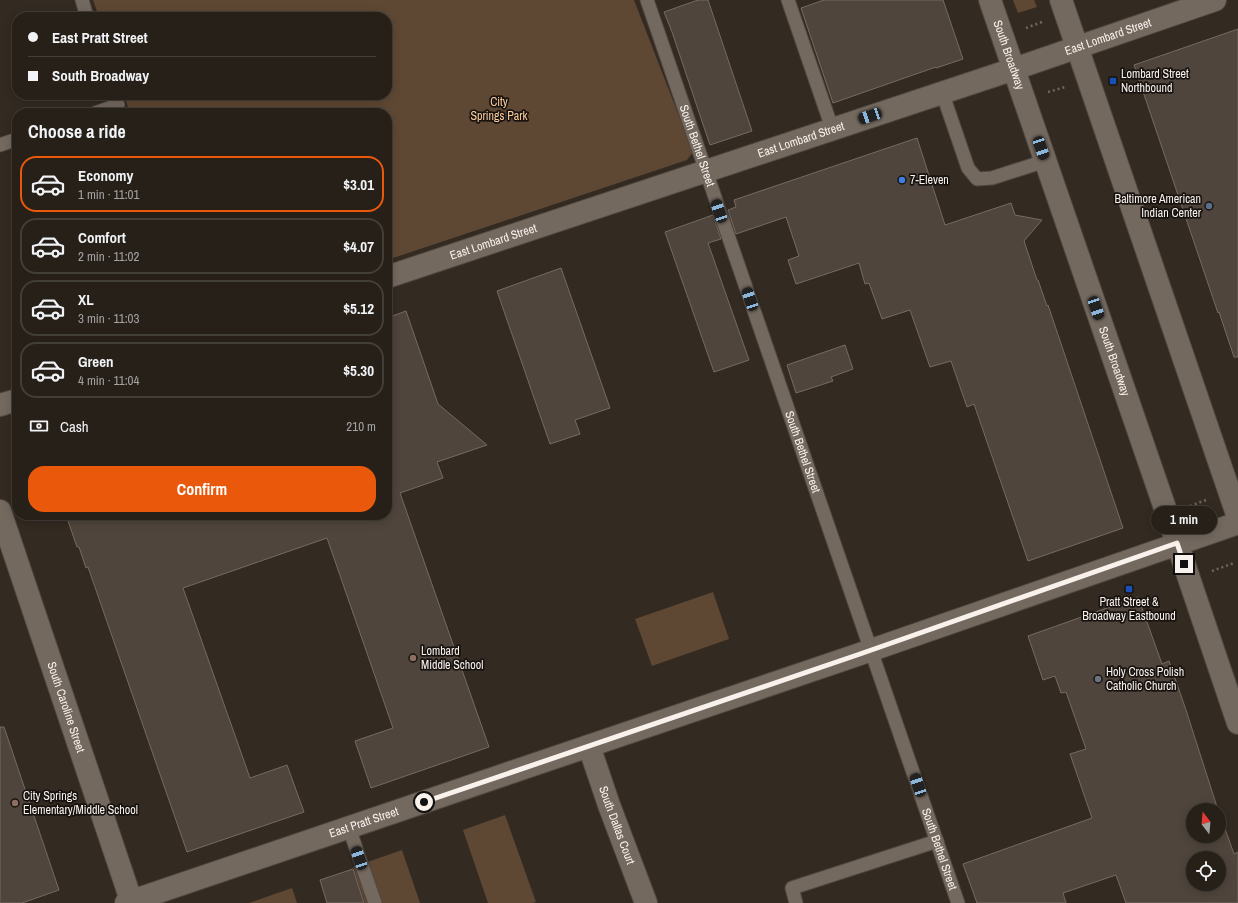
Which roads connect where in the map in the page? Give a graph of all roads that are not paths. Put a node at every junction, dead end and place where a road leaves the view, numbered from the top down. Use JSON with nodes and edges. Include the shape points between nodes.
{"nodes":[{"id":1,"x":82,"y":0,"type":"edge"},
{"id":2,"x":647,"y":0,"type":"edge"},
{"id":3,"x":788,"y":0,"type":"edge"},
{"id":4,"x":990,"y":0,"type":"edge"},
{"id":5,"x":1061,"y":0,"type":"edge"},
{"id":6,"x":1215,"y":0,"type":"edge"},
{"id":7,"x":86,"y":12,"type":"edge"},
{"id":8,"x":1076,"y":47,"type":"junction"},
{"id":9,"x":1014,"y":69,"type":"junction"},
{"id":10,"x":942,"y":92,"type":"junction"},
{"id":11,"x":117,"y":104,"type":"edge"},
{"id":12,"x":107,"y":108,"type":"edge"},
{"id":13,"x":832,"y":128,"type":"junction"},
{"id":14,"x":12,"y":141,"type":"edge"},
{"id":15,"x":0,"y":145,"type":"edge"},
{"id":16,"x":1045,"y":160,"type":"junction"},
{"id":17,"x":705,"y":172,"type":"junction"},
{"id":18,"x":392,"y":275,"type":"edge"},
{"id":19,"x":12,"y":401,"type":"edge"},
{"id":20,"x":0,"y":405,"type":"edge"},
{"id":21,"x":0,"y":511,"type":"edge"},
{"id":22,"x":1238,"y":517,"type":"edge"},
{"id":23,"x":1238,"y":523,"type":"edge"},
{"id":24,"x":1177,"y":543,"type":"junction"},
{"id":25,"x":872,"y":650,"type":"junction"},
{"id":26,"x":1238,"y":723,"type":"edge"},
{"id":27,"x":590,"y":746,"type":"junction"},
{"id":28,"x":349,"y":828,"type":"junction"},
{"id":29,"x":937,"y":841,"type":"junction"},
{"id":30,"x":130,"y":902,"type":"edge"},
{"id":31,"x":375,"y":903,"type":"edge"},
{"id":32,"x":646,"y":903,"type":"edge"},
{"id":33,"x":796,"y":903,"type":"edge"},
{"id":34,"x":958,"y":903,"type":"edge"}],
"edges":[{"from":1,"to":7,"type":"lane"},
{"from":2,"to":17,"type":"lane","name":"South Bethel Street"},
{"from":3,"to":13,"type":"lane"},
{"from":4,"to":9,"type":"main road","name":"South Broadway"},
{"from":5,"to":8,"type":"main road"},
{"from":6,"to":8,"type":"main road","name":"East Lombard Street"},
{"from":8,"to":9,"type":"main road","name":"East Lombard Street"},
{"from":8,"to":22,"type":"main road"},
{"from":9,"to":10,"type":"main road","name":"East Lombard Street"},
{"from":9,"to":16,"type":"main road","name":"South Broadway"},
{"from":10,"to":13,"type":"main road","name":"East Lombard Street"},
{"from":10,"to":16,"type":"lane","via":[[968,168],[977,179],[992,178]]},
{"from":11,"to":12,"type":"lane"},
{"from":13,"to":17,"type":"main road","name":"East Lombard Street"},
{"from":14,"to":15,"type":"lane"},
{"from":16,"to":24,"type":"main road","name":"South Broadway"},
{"from":17,"to":18,"type":"main road","name":"East Lombard Street"},
{"from":17,"to":25,"type":"lane","name":"South Bethel Street"},
{"from":19,"to":20,"type":"main road"},
{"from":21,"to":30,"type":"main road","name":"South Caroline Street"},
{"from":23,"to":24,"type":"main road","name":"East Pratt Street"},
{"from":24,"to":25,"type":"main road","name":"East Pratt Street"},
{"from":24,"to":26,"type":"main road","name":"South Broadway"},
{"from":25,"to":27,"type":"main road","name":"East Pratt Street"},
{"from":25,"to":29,"type":"lane","name":"South Bethel Street"},
{"from":27,"to":28,"type":"main road","name":"East Pratt Street"},
{"from":27,"to":32,"type":"main road","name":"South Dallas Court"},
{"from":28,"to":30,"type":"main road","name":"East Pratt Street"},
{"from":28,"to":31,"type":"lane"},
{"from":29,"to":33,"type":"lane","via":[[792,888]]},
{"from":29,"to":34,"type":"lane","name":"South Bethel Street"}]}
